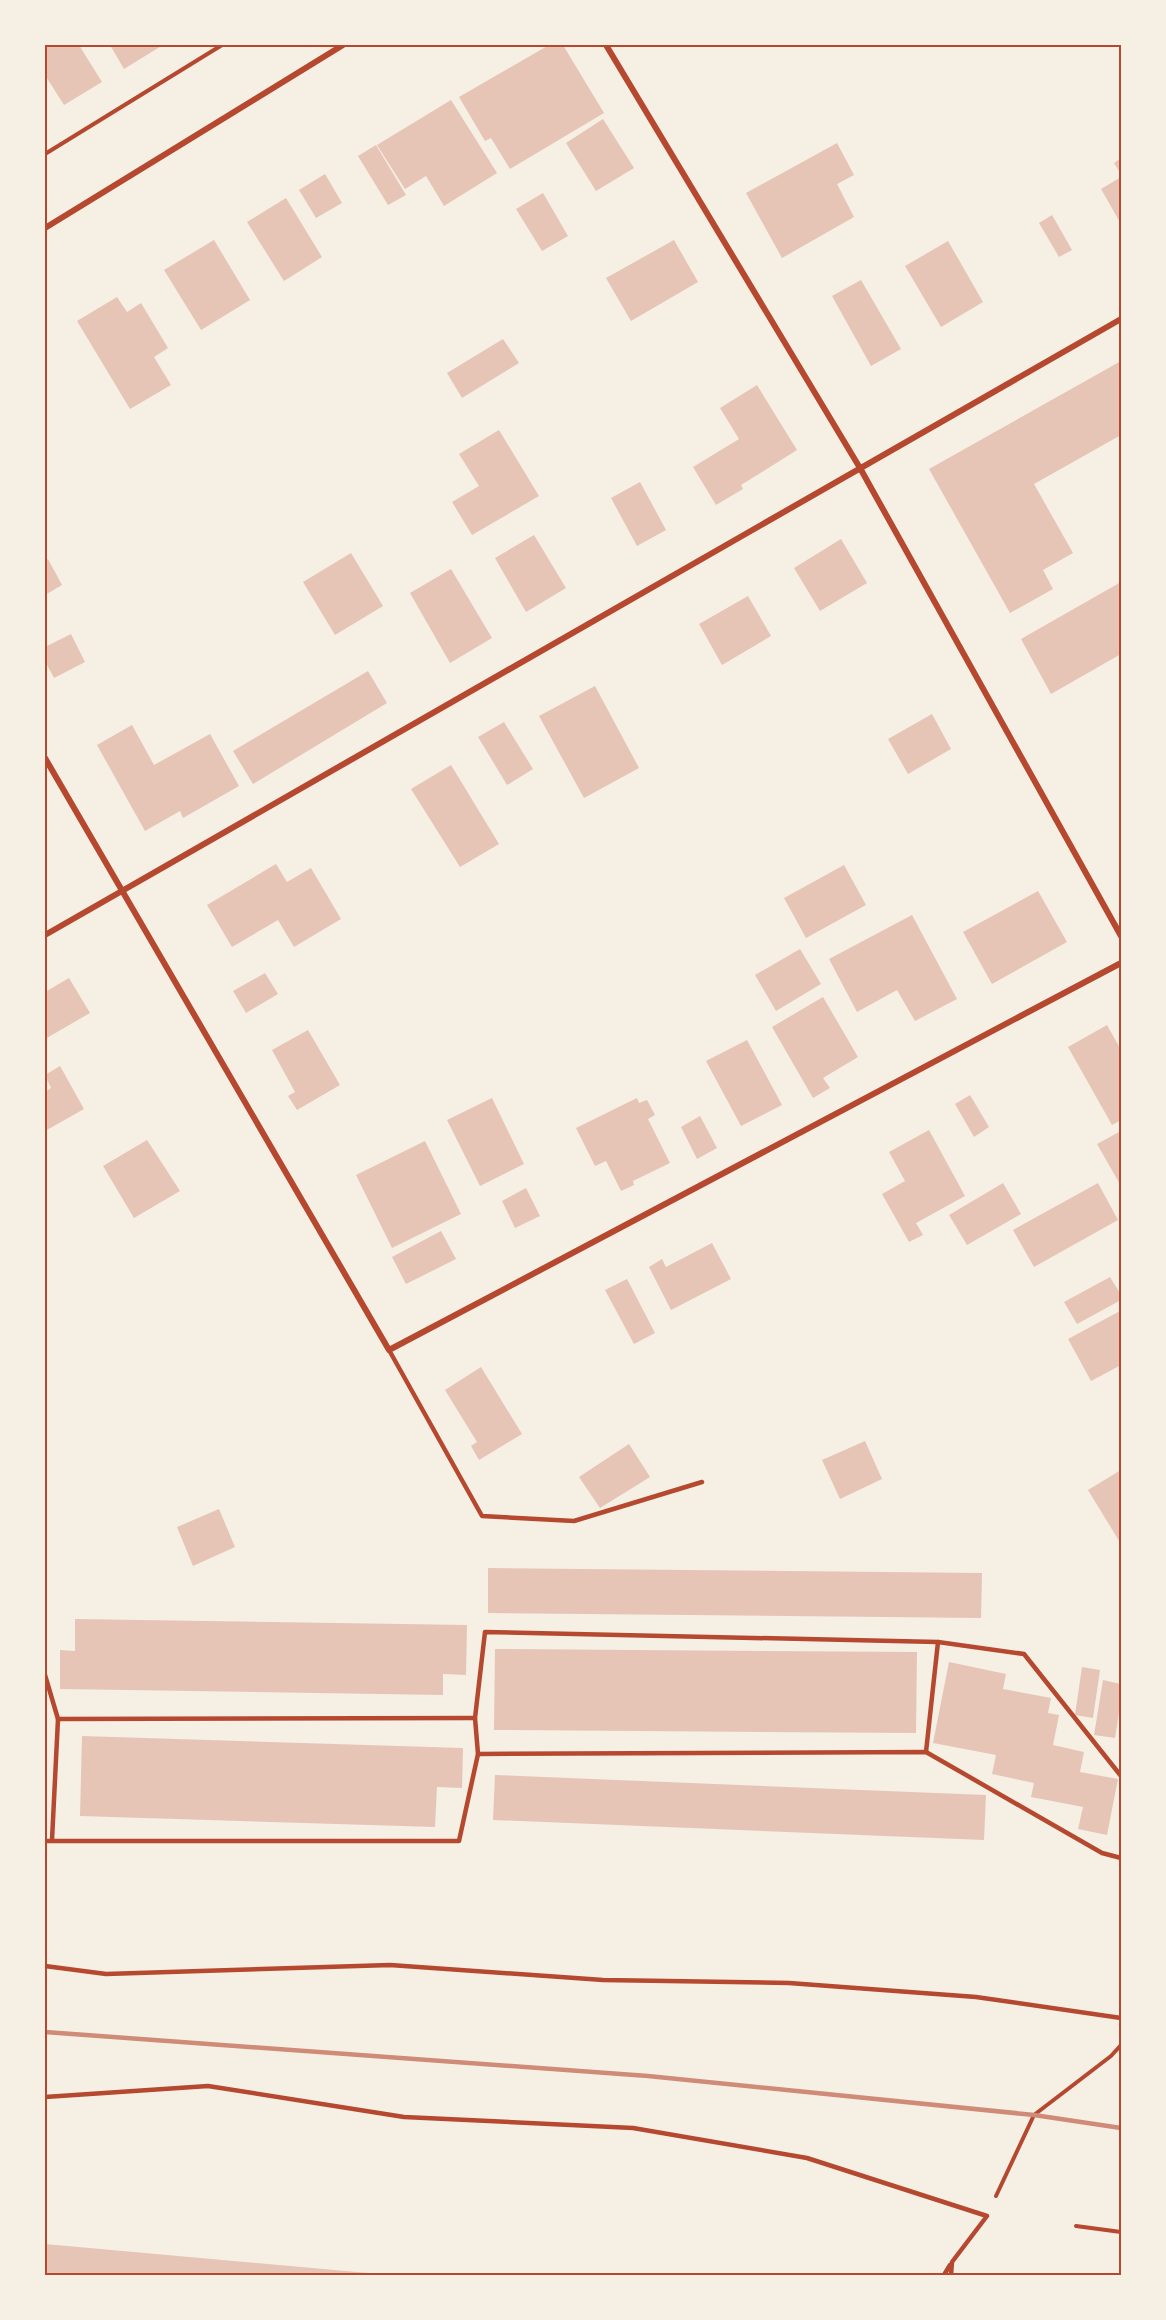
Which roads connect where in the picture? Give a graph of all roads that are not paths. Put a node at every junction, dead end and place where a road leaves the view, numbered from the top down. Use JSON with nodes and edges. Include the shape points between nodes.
{"nodes":[{"id":1,"x":343,"y":45,"type":"edge"},
{"id":2,"x":606,"y":45,"type":"edge"},
{"id":3,"x":45,"y":228,"type":"edge"},
{"id":4,"x":1121,"y":319,"type":"edge"},
{"id":5,"x":860,"y":468,"type":"junction"},
{"id":6,"x":45,"y":758,"type":"edge"},
{"id":7,"x":120,"y":891,"type":"junction"},
{"id":8,"x":45,"y":935,"type":"edge"},
{"id":9,"x":1121,"y":936,"type":"edge"},
{"id":10,"x":1121,"y":963,"type":"edge"},
{"id":11,"x":389,"y":1350,"type":"junction"},
{"id":12,"x":702,"y":1482,"type":"dead end"},
{"id":13,"x":938,"y":1641,"type":"junction"},
{"id":14,"x":45,"y":1675,"type":"edge"},
{"id":15,"x":475,"y":1718,"type":"junction"},
{"id":16,"x":58,"y":1719,"type":"junction"},
{"id":17,"x":926,"y":1752,"type":"junction"},
{"id":18,"x":478,"y":1754,"type":"junction"},
{"id":19,"x":1121,"y":1776,"type":"edge"},
{"id":20,"x":52,"y":1840,"type":"junction"},
{"id":21,"x":45,"y":1841,"type":"edge"},
{"id":22,"x":1121,"y":1858,"type":"edge"},
{"id":23,"x":45,"y":1966,"type":"edge"},
{"id":24,"x":1121,"y":2018,"type":"edge"},
{"id":25,"x":45,"y":2097,"type":"edge"},
{"id":26,"x":952,"y":2262,"type":"junction"},
{"id":27,"x":944,"y":2275,"type":"edge"},
{"id":28,"x":951,"y":2275,"type":"edge"}],
"edges":[{"from":1,"to":3,"type":"street"},
{"from":2,"to":5,"type":"street"},
{"from":4,"to":5,"type":"street"},
{"from":5,"to":7,"type":"street"},
{"from":5,"to":9,"type":"street"},
{"from":6,"to":7,"type":"street"},
{"from":7,"to":8,"type":"street"},
{"from":7,"to":11,"type":"street"},
{"from":10,"to":11,"type":"street"},
{"from":11,"to":12,"type":"lane","via":[[482,1516],[574,1521]]},
{"from":13,"to":15,"type":"lane","via":[[485,1632]]},
{"from":13,"to":17,"type":"lane"},
{"from":13,"to":19,"type":"lane","via":[[1024,1654]]},
{"from":14,"to":16,"type":"lane"},
{"from":15,"to":16,"type":"lane"},
{"from":15,"to":18,"type":"lane"},
{"from":16,"to":20,"type":"lane"},
{"from":17,"to":18,"type":"lane"},
{"from":17,"to":22,"type":"lane","via":[[1102,1853]]},
{"from":18,"to":20,"type":"lane","via":[[459,1842]]},
{"from":20,"to":21,"type":"lane"},
{"from":23,"to":24,"type":"lane","via":[[105,1974],[390,1965],[603,1980],[789,1983],[976,1997]]},
{"from":25,"to":26,"type":"lane","via":[[208,2086],[404,2117],[633,2128],[807,2158],[987,2216]]},
{"from":26,"to":27,"type":"lane"},
{"from":26,"to":28,"type":"lane"}]}
